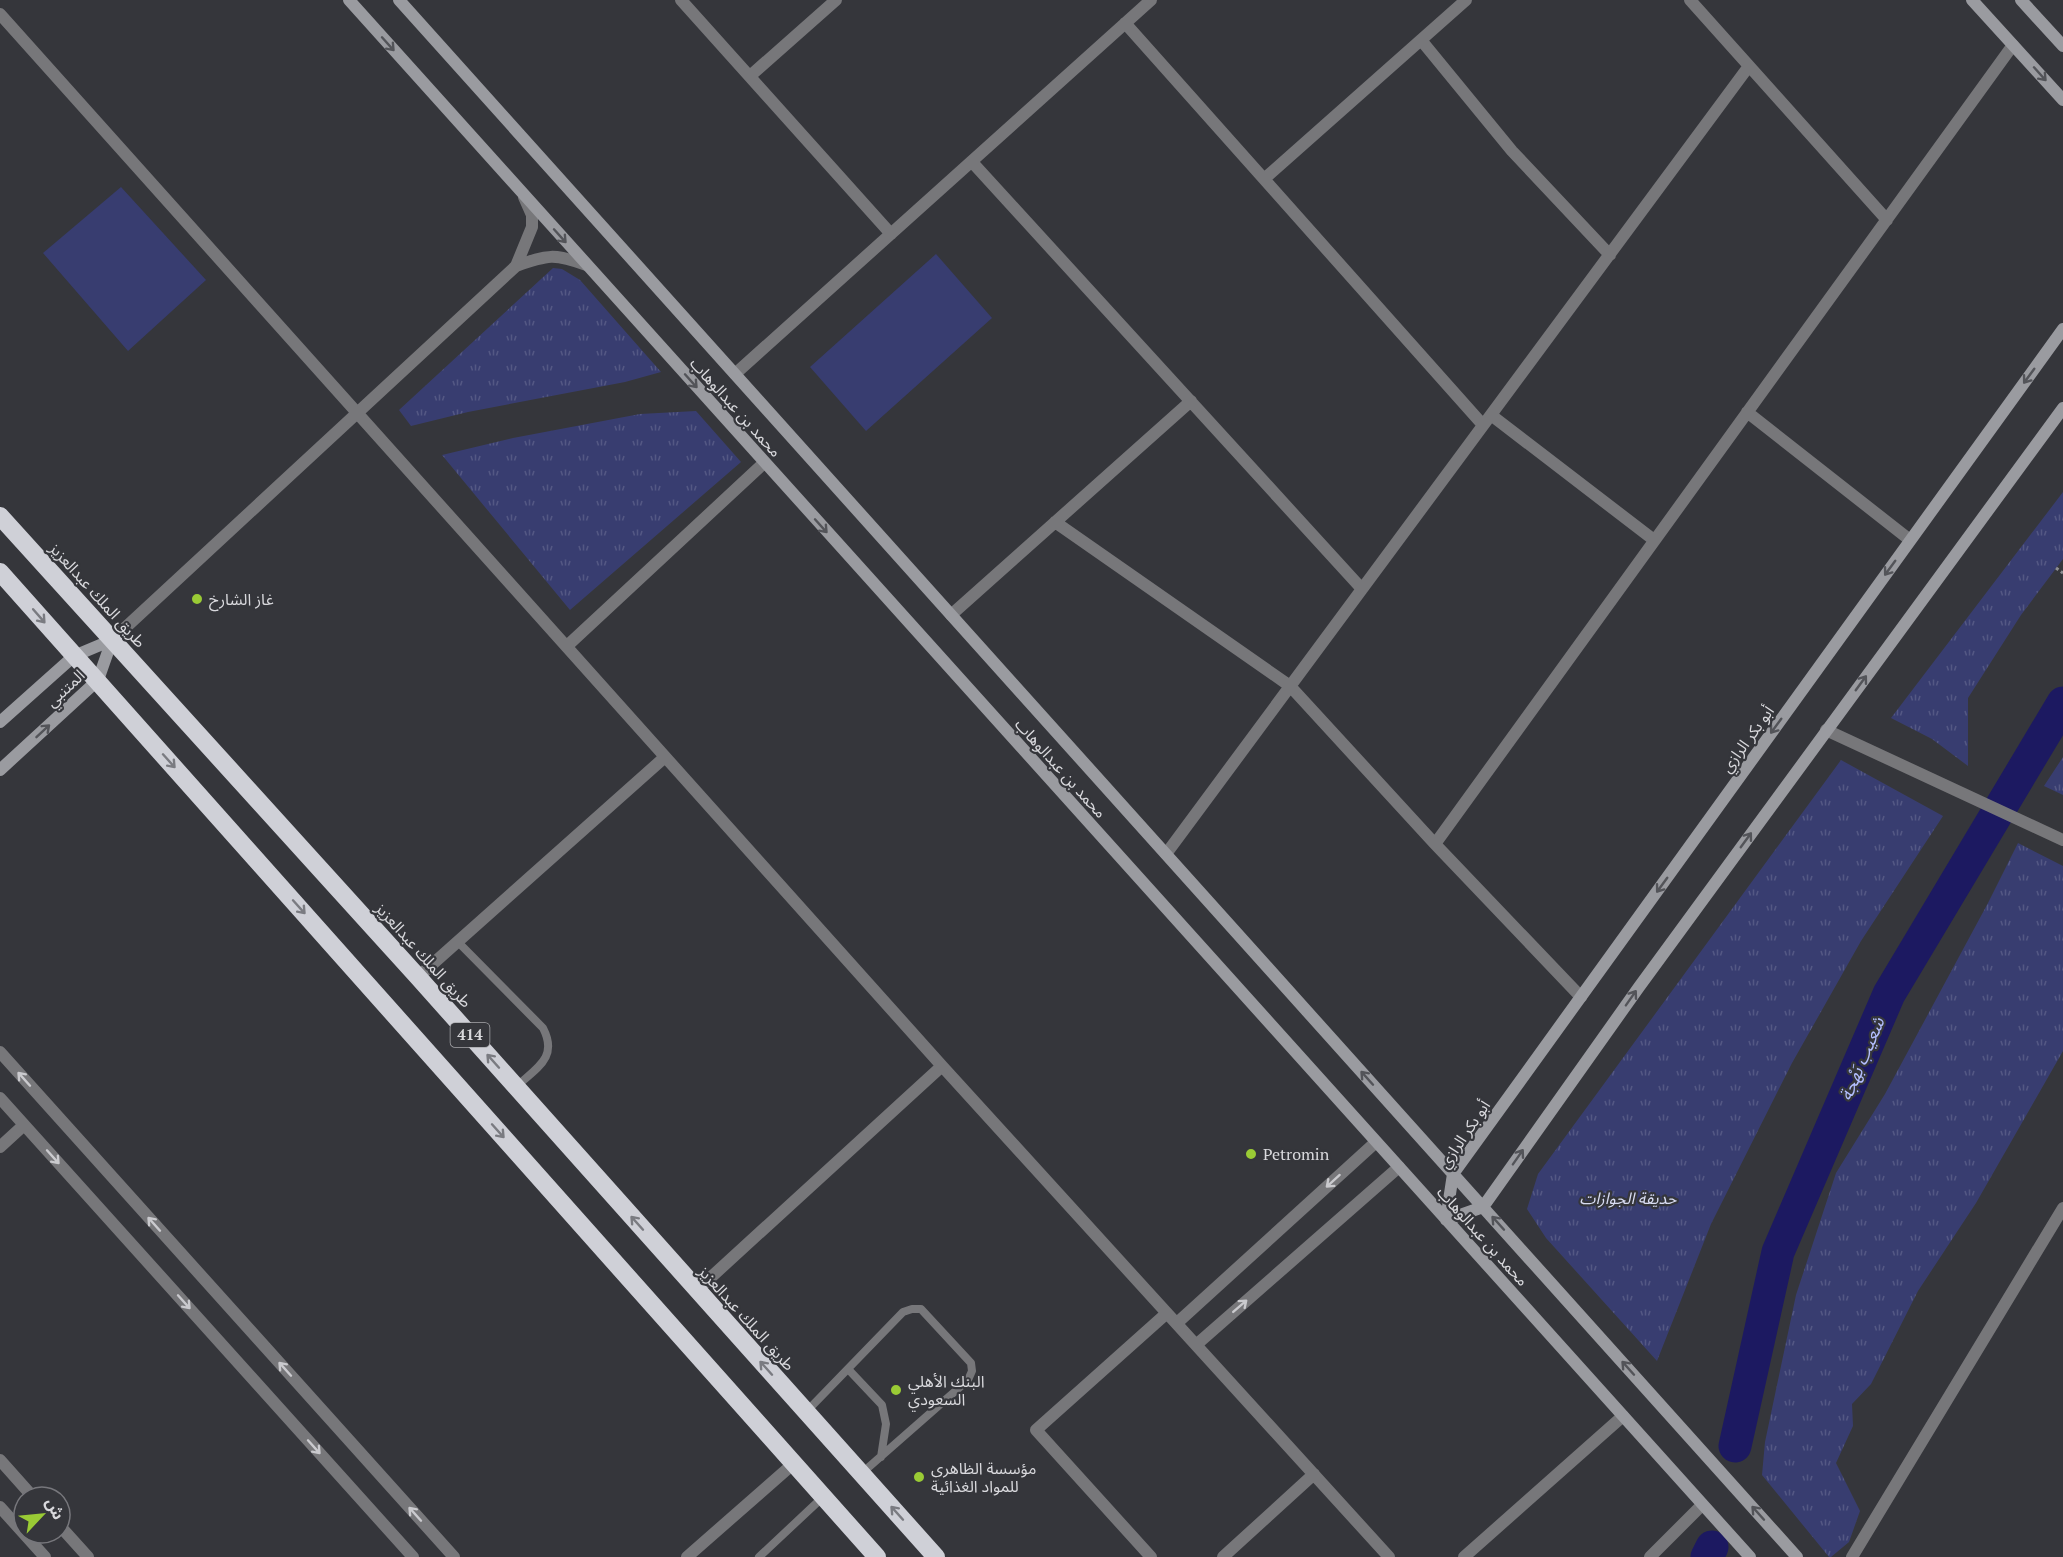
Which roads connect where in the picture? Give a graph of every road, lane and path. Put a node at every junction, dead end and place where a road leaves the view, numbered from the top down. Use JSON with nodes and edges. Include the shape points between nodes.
{"nodes":[{"id":1,"x":349,"y":0,"type":"edge"},
{"id":2,"x":399,"y":0,"type":"edge"},
{"id":3,"x":681,"y":0,"type":"edge"},
{"id":4,"x":836,"y":0,"type":"edge"},
{"id":5,"x":1151,"y":0,"type":"edge"},
{"id":6,"x":1466,"y":0,"type":"edge"},
{"id":7,"x":1690,"y":0,"type":"edge"},
{"id":8,"x":1972,"y":0,"type":"edge"},
{"id":9,"x":2021,"y":0,"type":"edge"},
{"id":10,"x":0,"y":14,"type":"edge"},
{"id":11,"x":1125,"y":23,"type":"junction"},
{"id":12,"x":1421,"y":40,"type":"junction"},
{"id":13,"x":2013,"y":45,"type":"junction"},
{"id":14,"x":2063,"y":46,"type":"edge"},
{"id":15,"x":1749,"y":66,"type":"junction"},
{"id":16,"x":750,"y":76,"type":"junction"},
{"id":17,"x":2063,"y":100,"type":"edge"},
{"id":18,"x":972,"y":162,"type":"junction"},
{"id":19,"x":1264,"y":179,"type":"junction"},
{"id":20,"x":524,"y":196,"type":"junction"},
{"id":21,"x":1887,"y":220,"type":"junction"},
{"id":22,"x":891,"y":234,"type":"junction"},
{"id":23,"x":1610,"y":255,"type":"junction"},
{"id":24,"x":586,"y":265,"type":"junction"},
{"id":25,"x":516,"y":266,"type":"junction"},
{"id":26,"x":2063,"y":329,"type":"edge"},
{"id":27,"x":735,"y":374,"type":"junction"},
{"id":28,"x":1191,"y":401,"type":"junction"},
{"id":29,"x":2063,"y":408,"type":"edge"},
{"id":30,"x":1747,"y":412,"type":"junction"},
{"id":31,"x":357,"y":413,"type":"junction"},
{"id":32,"x":1491,"y":415,"type":"junction"},
{"id":33,"x":1483,"y":425,"type":"junction"},
{"id":34,"x":764,"y":463,"type":"junction"},
{"id":35,"x":0,"y":516,"type":"edge"},
{"id":36,"x":1055,"y":522,"type":"junction"},
{"id":37,"x":1654,"y":540,"type":"junction"},
{"id":38,"x":1910,"y":540,"type":"junction"},
{"id":39,"x":2056,"y":568,"type":"dead end"},
{"id":40,"x":0,"y":572,"type":"edge"},
{"id":41,"x":2063,"y":573,"type":"edge"},
{"id":42,"x":1362,"y":589,"type":"junction"},
{"id":43,"x":951,"y":615,"type":"junction"},
{"id":44,"x":112,"y":640,"type":"junction"},
{"id":45,"x":567,"y":646,"type":"junction"},
{"id":46,"x":74,"y":656,"type":"junction"},
{"id":47,"x":98,"y":680,"type":"junction"},
{"id":48,"x":1290,"y":686,"type":"junction"},
{"id":49,"x":0,"y":722,"type":"edge"},
{"id":50,"x":1826,"y":730,"type":"junction"},
{"id":51,"x":665,"y":757,"type":"junction"},
{"id":52,"x":0,"y":770,"type":"edge"},
{"id":53,"x":2063,"y":840,"type":"edge"},
{"id":54,"x":1435,"y":844,"type":"junction"},
{"id":55,"x":1166,"y":854,"type":"junction"},
{"id":56,"x":457,"y":942,"type":"junction"},
{"id":57,"x":418,"y":976,"type":"junction"},
{"id":58,"x":1581,"y":997,"type":"junction"},
{"id":59,"x":0,"y":1052,"type":"edge"},
{"id":60,"x":942,"y":1066,"type":"junction"},
{"id":61,"x":516,"y":1087,"type":"junction"},
{"id":62,"x":0,"y":1098,"type":"edge"},
{"id":63,"x":24,"y":1125,"type":"junction"},
{"id":64,"x":1376,"y":1142,"type":"junction"},
{"id":65,"x":0,"y":1147,"type":"edge"},
{"id":66,"x":1399,"y":1167,"type":"junction"},
{"id":67,"x":1453,"y":1174,"type":"junction"},
{"id":68,"x":1483,"y":1207,"type":"junction"},
{"id":69,"x":2063,"y":1208,"type":"edge"},
{"id":70,"x":1446,"y":1220,"type":"junction"},
{"id":71,"x":696,"y":1290,"type":"junction"},
{"id":72,"x":1167,"y":1313,"type":"junction"},
{"id":73,"x":1177,"y":1323,"type":"junction"},
{"id":74,"x":1196,"y":1345,"type":"junction"},
{"id":75,"x":848,"y":1369,"type":"junction"},
{"id":76,"x":806,"y":1412,"type":"junction"},
{"id":77,"x":1623,"y":1416,"type":"junction"},
{"id":78,"x":881,"y":1457,"type":"junction"},
{"id":79,"x":0,"y":1460,"type":"edge"},
{"id":80,"x":793,"y":1464,"type":"junction"},
{"id":81,"x":861,"y":1474,"type":"junction"},
{"id":82,"x":1314,"y":1474,"type":"junction"},
{"id":83,"x":22,"y":1485,"type":"edge"},
{"id":84,"x":822,"y":1497,"type":"junction"},
{"id":85,"x":1702,"y":1504,"type":"junction"},
{"id":86,"x":0,"y":1507,"type":"edge"},
{"id":87,"x":72,"y":1540,"type":"edge"},
{"id":88,"x":45,"y":1557,"type":"edge"},
{"id":89,"x":87,"y":1557,"type":"edge"},
{"id":90,"x":413,"y":1557,"type":"edge"},
{"id":91,"x":454,"y":1557,"type":"edge"},
{"id":92,"x":687,"y":1557,"type":"edge"},
{"id":93,"x":759,"y":1557,"type":"edge"},
{"id":94,"x":877,"y":1557,"type":"edge"},
{"id":95,"x":936,"y":1557,"type":"edge"},
{"id":96,"x":1151,"y":1557,"type":"edge"},
{"id":97,"x":1223,"y":1557,"type":"edge"},
{"id":98,"x":1389,"y":1557,"type":"edge"},
{"id":99,"x":1464,"y":1557,"type":"edge"},
{"id":100,"x":1650,"y":1557,"type":"edge"},
{"id":101,"x":1750,"y":1557,"type":"edge"},
{"id":102,"x":1797,"y":1557,"type":"edge"},
{"id":103,"x":1852,"y":1557,"type":"edge"}],
"edges":[{"from":1,"to":20,"type":"street","name":"محمد بن عبدالوهاب","one_way":true},
{"from":2,"to":27,"type":"street","name":"محمد بن عبدالوهاب"},
{"from":3,"to":16,"type":"street"},
{"from":4,"to":16,"type":"street"},
{"from":5,"to":11,"type":"street"},
{"from":6,"to":12,"type":"street"},
{"from":7,"to":15,"type":"street"},
{"from":8,"to":13,"type":"street"},
{"from":9,"to":14,"type":"street"},
{"from":10,"to":31,"type":"street"},
{"from":11,"to":18,"type":"street"},
{"from":11,"to":19,"type":"street"},
{"from":12,"to":19,"type":"street"},
{"from":12,"to":23,"type":"street","via":[[1512,151]]},
{"from":13,"to":17,"type":"street","one_way":true},
{"from":13,"to":21,"type":"street"},
{"from":15,"to":21,"type":"street"},
{"from":15,"to":23,"type":"street"},
{"from":16,"to":22,"type":"street"},
{"from":18,"to":22,"type":"street"},
{"from":18,"to":28,"type":"street"},
{"from":19,"to":33,"type":"street"},
{"from":20,"to":24,"type":"street","name":"محمد بن عبدالوهاب","one_way":true},
{"from":20,"to":25,"type":"street","via":[[532,227]]},
{"from":21,"to":30,"type":"street"},
{"from":22,"to":27,"type":"street"},
{"from":23,"to":32,"type":"street"},
{"from":24,"to":25,"type":"street","via":[[554,255]]},
{"from":24,"to":34,"type":"street","name":"محمد بن عبدالوهاب","one_way":true},
{"from":25,"to":31,"type":"street"},
{"from":26,"to":38,"type":"street","name":"أبو بكر الرازي","one_way":true},
{"from":27,"to":43,"type":"street","name":"محمد بن عبدالوهاب"},
{"from":28,"to":36,"type":"street"},
{"from":28,"to":42,"type":"street"},
{"from":50,"to":29,"type":"street","one_way":true},
{"from":30,"to":37,"type":"street"},
{"from":30,"to":38,"type":"street"},
{"from":31,"to":44,"type":"street"},
{"from":31,"to":45,"type":"street"},
{"from":32,"to":33,"type":"street"},
{"from":32,"to":37,"type":"street"},
{"from":33,"to":42,"type":"street"},
{"from":34,"to":45,"type":"street"},
{"from":34,"to":64,"type":"street","name":"محمد بن عبدالوهاب","one_way":true},
{"from":35,"to":44,"type":"highway","name":"طريق الملك عبدالعزيز","number":"414"},
{"from":36,"to":43,"type":"street"},
{"from":36,"to":48,"type":"street"},
{"from":37,"to":54,"type":"street"},
{"from":38,"to":58,"type":"street","name":"أبو بكر الرازي","one_way":true},
{"from":39,"to":41,"type":"path"},
{"from":40,"to":46,"type":"highway","number":"414","one_way":true},
{"from":42,"to":48,"type":"street"},
{"from":43,"to":55,"type":"street","name":"محمد بن عبدالوهاب"},
{"from":44,"to":46,"type":"street","name":"المتنبي"},
{"from":44,"to":47,"type":"street","name":"المتنبي"},
{"from":44,"to":57,"type":"highway","name":"طريق الملك عبدالعزيز","number":"414"},
{"from":45,"to":51,"type":"street"},
{"from":46,"to":47,"type":"highway","number":"414"},
{"from":46,"to":49,"type":"street","name":"المتنبي"},
{"from":52,"to":47,"type":"street","name":"المتنبي","one_way":true},
{"from":47,"to":80,"type":"highway","number":"414","one_way":true},
{"from":48,"to":54,"type":"street"},
{"from":48,"to":55,"type":"street"},
{"from":50,"to":53,"type":"street"},
{"from":68,"to":50,"type":"street","one_way":true},
{"from":51,"to":56,"type":"street"},
{"from":51,"to":60,"type":"street"},
{"from":54,"to":58,"type":"street"},
{"from":67,"to":55,"type":"street","name":"محمد بن عبدالوهاب","one_way":true},
{"from":56,"to":57,"type":"street"},
{"from":56,"to":61,"type":"lane","via":[[543,1028],[549,1039],[549,1052],[543,1062]]},
{"from":61,"to":57,"type":"highway","name":"طريق الملك عبدالعزيز","number":"414","one_way":true},
{"from":58,"to":67,"type":"street","name":"أبو بكر الرازي"},
{"from":91,"to":59,"type":"street","one_way":true},
{"from":60,"to":71,"type":"street"},
{"from":60,"to":72,"type":"street"},
{"from":71,"to":61,"type":"highway","name":"طريق الملك عبدالعزيز","number":"414","one_way":true},
{"from":62,"to":63,"type":"street"},
{"from":63,"to":65,"type":"street"},
{"from":63,"to":90,"type":"street","one_way":true},
{"from":64,"to":66,"type":"street","name":"محمد بن عبدالوهاب"},
{"from":64,"to":73,"type":"street","one_way":true},
{"from":66,"to":70,"type":"street","name":"محمد بن عبدالوهاب"},
{"from":74,"to":66,"type":"street","one_way":true},
{"from":67,"to":68,"type":"street","name":"محمد بن عبدالوهاب"},
{"from":67,"to":70,"type":"street","name":"أبو بكر الرازي"},
{"from":68,"to":70,"type":"street"},
{"from":102,"to":68,"type":"street","name":"محمد بن عبدالوهاب","one_way":true},
{"from":69,"to":103,"type":"street"},
{"from":70,"to":77,"type":"street","name":"محمد بن عبدالوهاب"},
{"from":76,"to":71,"type":"highway","name":"طريق الملك عبدالعزيز","number":"414","one_way":true},
{"from":72,"to":73,"type":"street"},
{"from":72,"to":96,"type":"street","via":[[1036,1430]]},
{"from":73,"to":74,"type":"street"},
{"from":74,"to":82,"type":"street"},
{"from":75,"to":76,"type":"lane"},
{"from":75,"to":78,"type":"lane","via":[[882,1406],[886,1424]]},
{"from":75,"to":78,"type":"lane","via":[[903,1312],[912,1309],[921,1309],[971,1363],[968,1380]]},
{"from":76,"to":81,"type":"highway","name":"طريق الملك عبدالعزيز","number":"414"},
{"from":77,"to":85,"type":"street","name":"محمد بن عبدالوهاب"},
{"from":77,"to":99,"type":"street"},
{"from":78,"to":81,"type":"lane"},
{"from":79,"to":83,"type":"street"},
{"from":80,"to":84,"type":"highway","number":"414"},
{"from":80,"to":92,"type":"street"},
{"from":95,"to":81,"type":"highway","name":"طريق الملك عبدالعزيز","number":"414","one_way":true},
{"from":82,"to":97,"type":"street"},
{"from":82,"to":98,"type":"street"},
{"from":84,"to":93,"type":"lane"},
{"from":84,"to":94,"type":"highway","number":"414"},
{"from":85,"to":100,"type":"street"},
{"from":85,"to":101,"type":"street","name":"محمد بن عبدالوهاب"},
{"from":86,"to":88,"type":"street"},
{"from":87,"to":89,"type":"street"}]}
